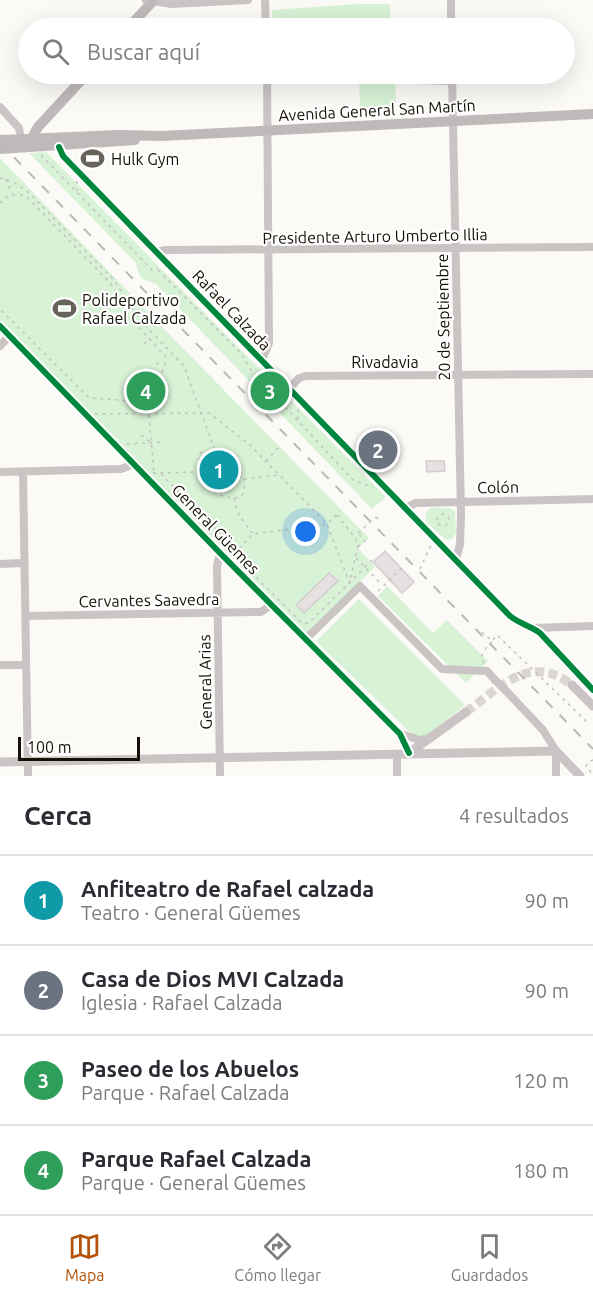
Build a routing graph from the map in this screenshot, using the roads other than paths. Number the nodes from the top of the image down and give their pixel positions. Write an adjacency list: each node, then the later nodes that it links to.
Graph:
1 (248, 0): 4 (street)
2 (265, 0): 6 (street)
3 (451, 0): 7 (street)
4 (151, 1): 5 (main road)
5 (137, 18)
6 (266, 18)
7 (451, 18)
8 (78, 84): 17 (main road)
9 (267, 84): 14 (street)
10 (452, 84): 13 (street, 20 de Septiembre)
11 (0, 107): 17 (street)
12 (593, 114): 13 (main road, Avenida General San Martín)
13 (453, 122): 14 (main road, Avenida General San Martín); 21 (street, 20 de Septiembre)
14 (268, 131): 15 (main road, Avenida General San Martín); 22 (street)
15 (162, 136): 17 (main road, Avenida General San Martín); 18 (main road, Avenida General San Martín)
16 (0, 140): 17 (main road, Avenida General San Martín)
17 (29, 142): 18 (main road, Avenida General San Martín); 19 (main road, Avenida General San Martín)
18 (59, 147): 23 (street, Rafael Calzada)
19 (0, 149)
20 (593, 247): 21 (street, Presidente Arturo Umberto Illia)
21 (456, 249): 22 (street, Presidente Arturo Umberto Illia); 29 (street, 20 de Septiembre)
22 (267, 250): 23 (street, Presidente Arturo Umberto Illia); 27 (street)
23 (157, 252): 27 (street, Rafael Calzada)
24 (0, 326): 25 (street, General Güemes)
25 (9, 336): 26 (street); 31 (street, General Güemes)
26 (0, 346)
27 (262, 360): 30 (street, Rafael Calzada)
28 (593, 374): 29 (street, Rivadavia)
29 (457, 376): 30 (street, Rivadavia); 35 (street, 20 de Septiembre)
30 (291, 388): 36 (street, Rafael Calzada)
31 (134, 464): 33 (street); 37 (street, General Güemes)
32 (0, 472): 33 (street)
33 (23, 472): 39 (street)
34 (593, 499): 35 (street, Colón)
35 (460, 501): 36 (street, Colón); 38 (street, 20 de Septiembre)
36 (405, 508): 38 (street, Rafael Calzada)
37 (220, 553): 41 (street, General Güemes); 42 (street, General Arias)
38 (456, 560): 45 (street, Rafael Calzada)
39 (23, 563): 40 (street); 43 (street)
40 (0, 564)
41 (271, 605): 42 (street, Cervantes Saavedra); 46 (street, General Güemes)
42 (218, 612): 43 (street, Cervantes Saavedra); 58 (street, General Arias)
43 (25, 616): 47 (street)
44 (593, 626): 45 (street)
45 (533, 628): 50 (street, Rafael Calzada)
46 (306, 639): 53 (street, General Güemes); 55 (street, bridge)
47 (26, 664): 48 (street); 59 (street)
48 (0, 665)
49 (572, 685): 51 (street)
50 (593, 690)
51 (593, 706)
52 (466, 712): 54 (street)
53 (400, 734): 54 (street); 56 (street, General Güemes)
54 (428, 739): 56 (street)
55 (556, 751): 56 (street); 64 (street); 65 (street)
56 (409, 753): 57 (street)
57 (397, 754): 58 (street); 63 (street)
58 (220, 758): 59 (street); 62 (street, General Arias)
59 (28, 761): 60 (street); 61 (street)
60 (0, 762)
61 (28, 776)
62 (220, 776)
63 (398, 776)
64 (556, 776)
65 (580, 776)

